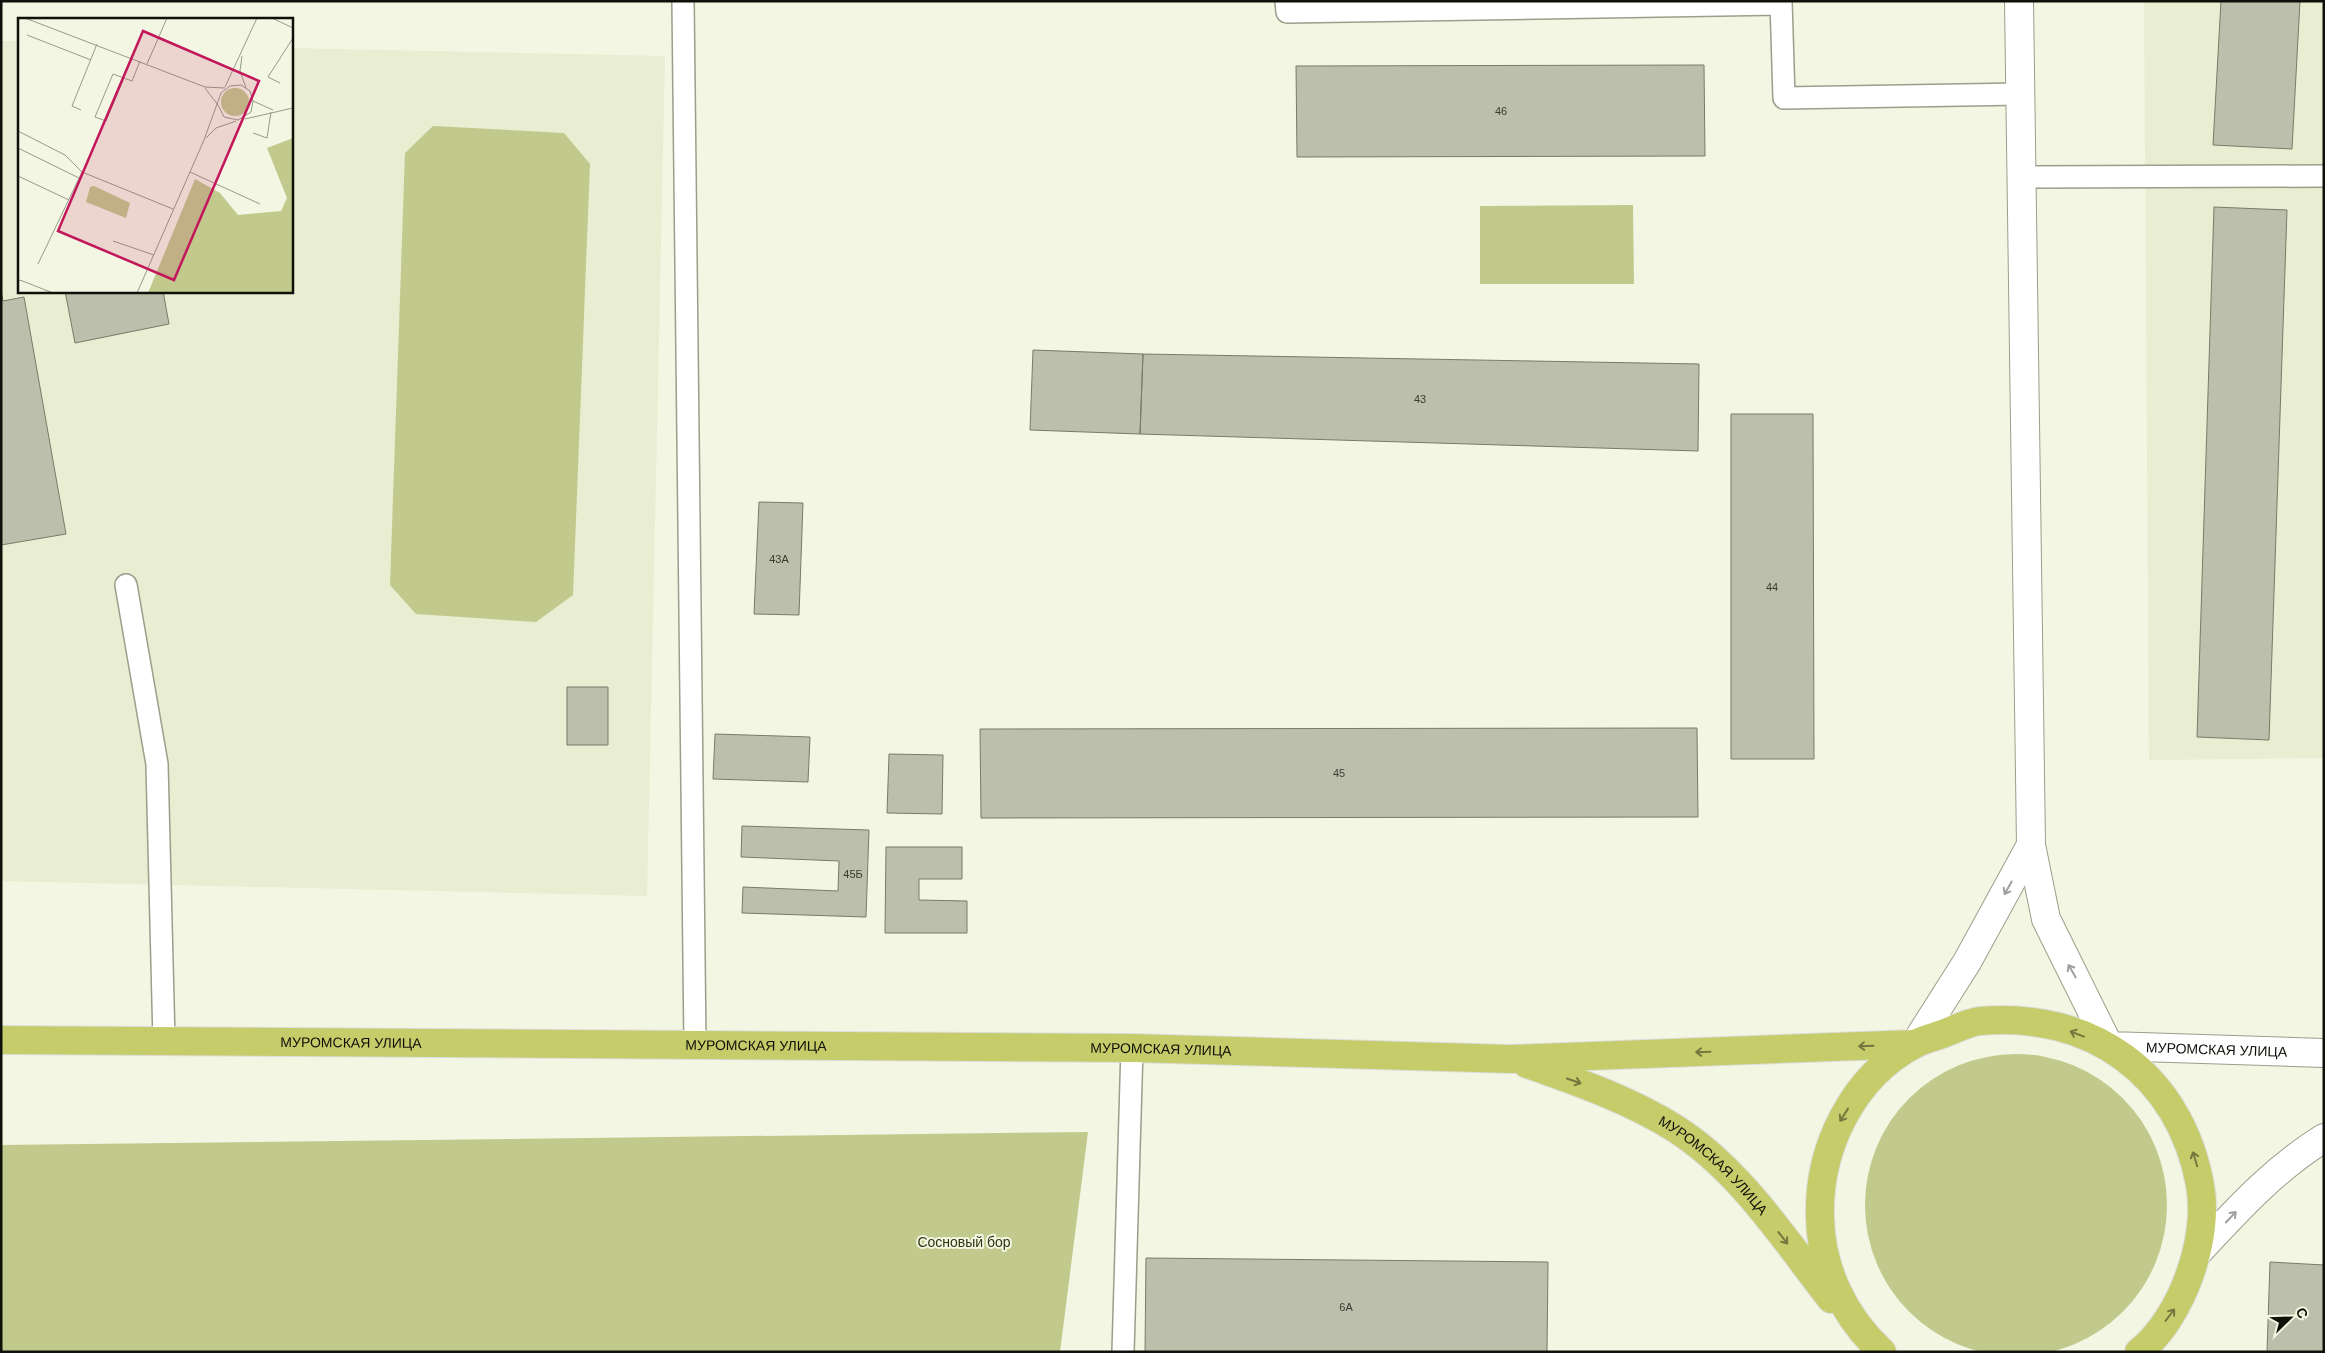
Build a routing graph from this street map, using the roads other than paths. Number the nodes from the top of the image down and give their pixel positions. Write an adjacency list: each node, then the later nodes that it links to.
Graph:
1 (683, 1): 13 (lane)
2 (1286, 1): 4 (lane)
3 (2019, 1): 5 (street)
4 (1781, 2): 5 (lane)
5 (2021, 94): 6 (street)
6 (2022, 176): 7 (lane); 9 (street)
7 (2324, 176)
8 (126, 585): 11 (lane)
9 (2031, 845): 12 (street, one-way to 12); 14 (street, one-way to 9)
10 (1, 1040): 11 (main road, МУРОМСКАЯ УЛИЦА)
11 (164, 1041): 13 (main road, МУРОМСКАЯ УЛИЦА)
12 (1915, 1044): 14 (main road, one-way to 12); 17 (main road, МУРОМСКАЯ УЛИЦА, one-way to 17); 20 (main road, one-way to 20)
13 (695, 1045): 15 (main road, МУРОМСКАЯ УЛИЦА)
14 (2110, 1046): 16 (street, МУРОМСКАЯ УЛИЦА); 19 (main road, one-way to 14)
15 (1132, 1048): 17 (main road, МУРОМСКАЯ УЛИЦА); 21 (lane)
16 (2324, 1053)
17 (1511, 1058): 20 (main road, МУРОМСКАЯ УЛИЦА, one-way to 20)
18 (2324, 1138): 19 (street, one-way to 18)
19 (2198, 1252): 22 (main road, one-way to 19)
20 (1874, 1347)
21 (1123, 1352)
22 (2139, 1352)

